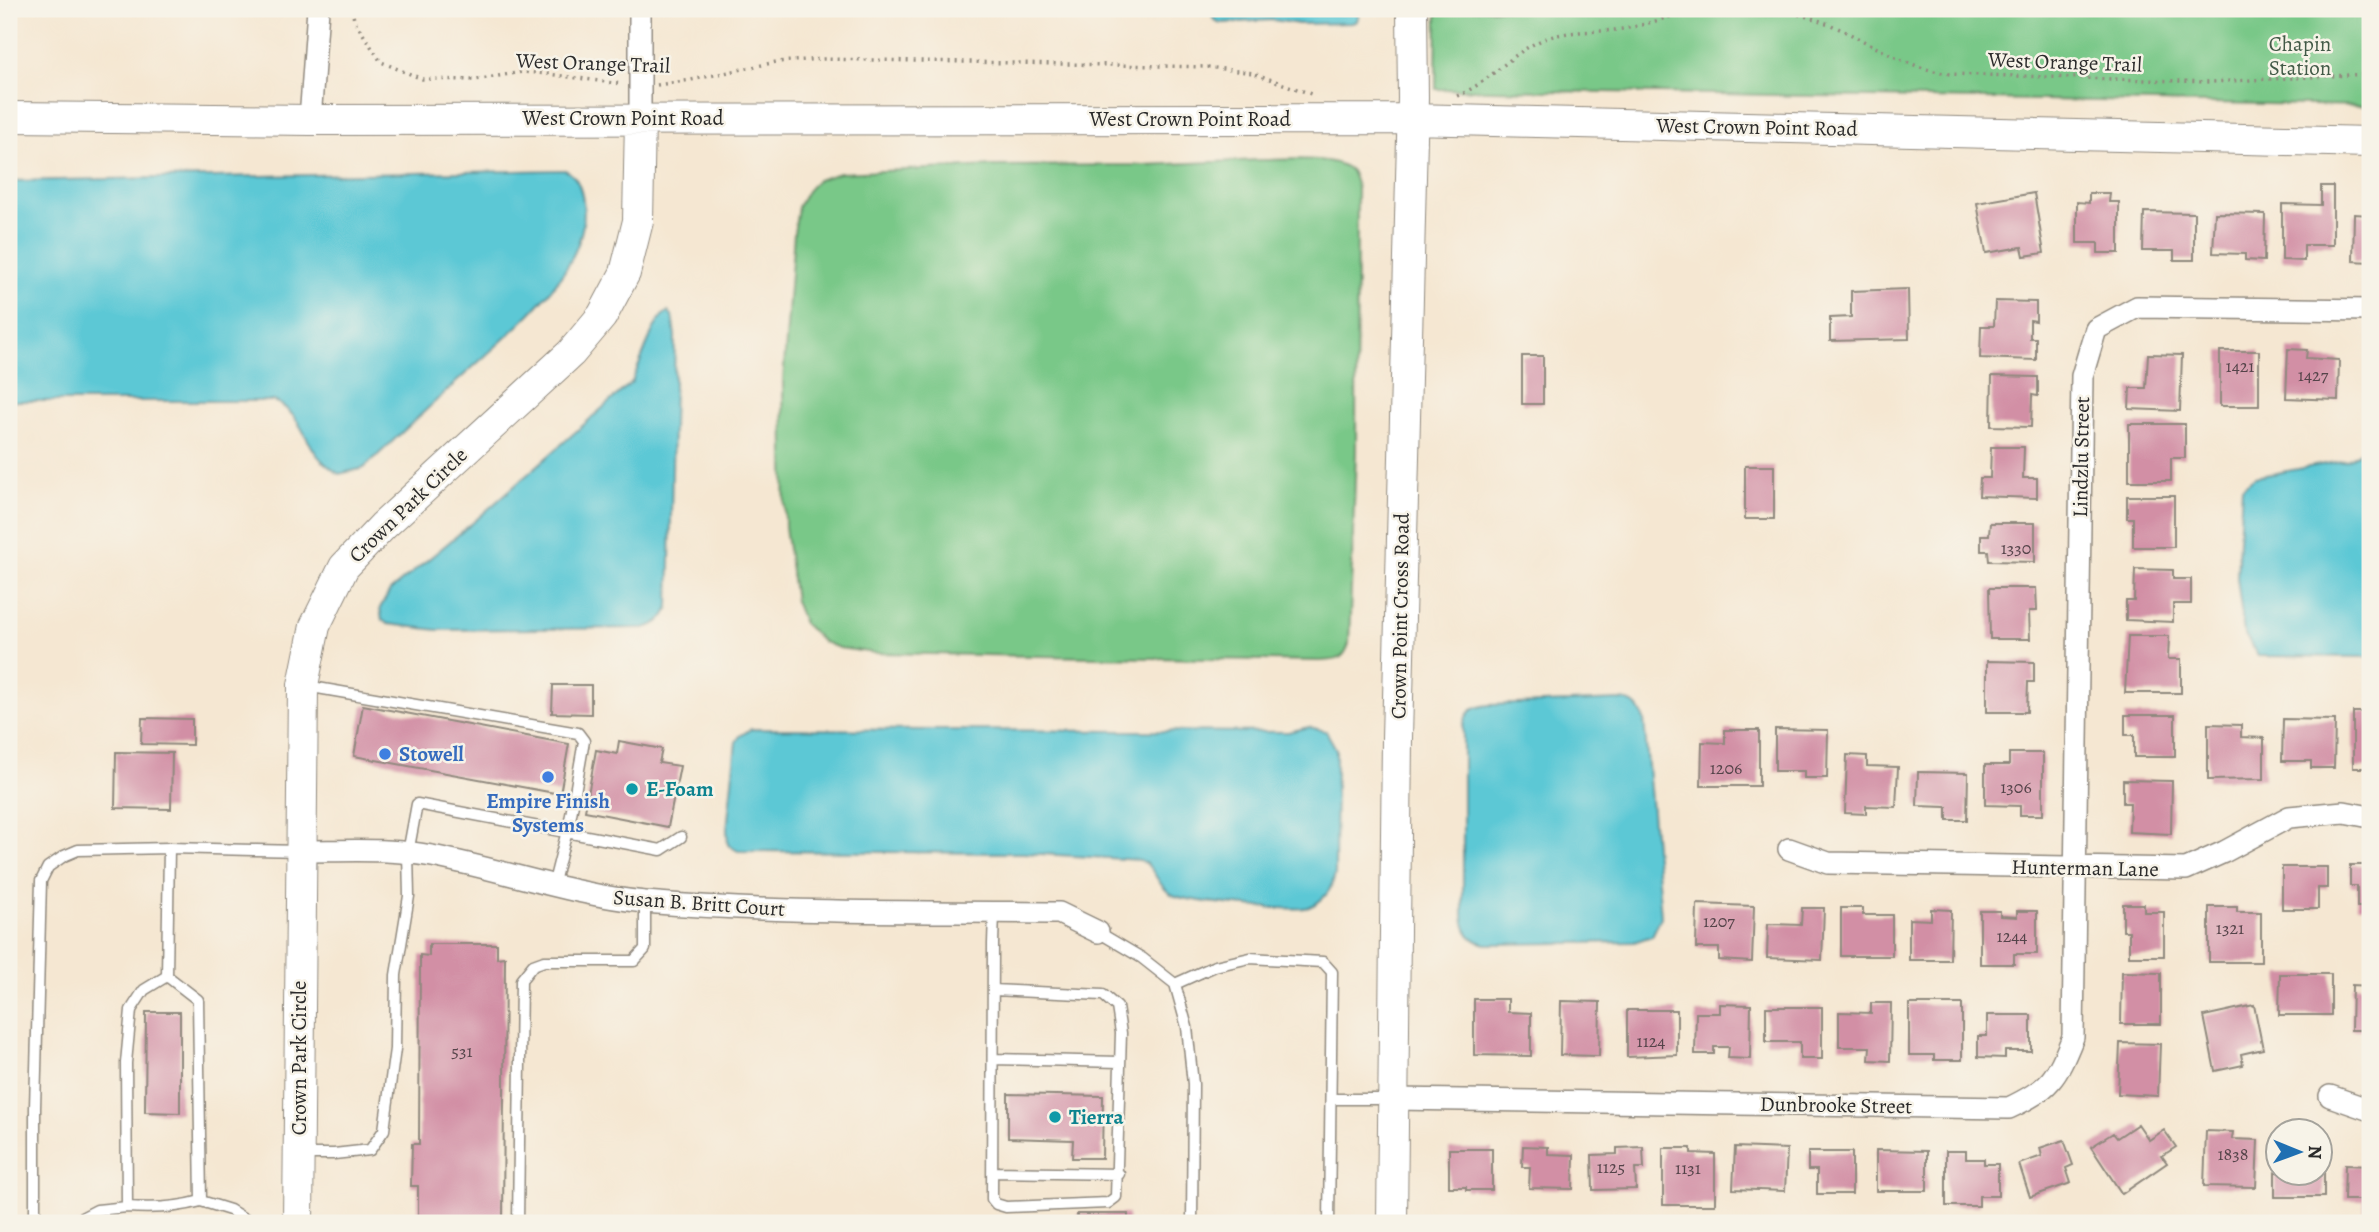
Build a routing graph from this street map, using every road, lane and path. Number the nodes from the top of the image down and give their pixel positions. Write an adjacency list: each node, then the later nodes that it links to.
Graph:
1 (318, 9): 14 (street)
2 (352, 9): 8 (path, West Orange Trail)
3 (640, 9): 8 (street, Crown Park Circle)
4 (1412, 9): 13 (street, Crown Point Cross Road)
5 (1706, 9): 10 (path)
6 (1771, 9): 7 (path, West Orange Trail)
7 (2370, 74)
8 (640, 85): 9 (path, West Orange Trail); 12 (street, Crown Park Circle)
9 (1319, 96)
10 (1446, 97)
11 (9, 117): 14 (street, West Crown Point Road)
12 (640, 118): 13 (street, West Crown Point Road); 14 (street, West Crown Point Road); 17 (street, Crown Park Circle)
13 (1412, 119): 15 (street, West Crown Point Road); 37 (street, Crown Point Cross Road)
14 (310, 120)
15 (2370, 142)
16 (2370, 310): 25 (street, Lindzlu Street)
17 (303, 685): 19 (lane); 23 (street, Crown Park Circle)
18 (2370, 817): 25 (street, Hunterman Lane)
19 (567, 831): 20 (lane); 24 (lane); 26 (lane)
20 (681, 837)
21 (169, 848): 23 (lane); 30 (lane); 44 (lane)
22 (1789, 849): 25 (street, Hunterman Lane)
23 (300, 851): 24 (street, Susan B. Britt Court); 39 (street, Crown Park Circle)
24 (408, 853): 26 (street, Susan B. Britt Court); 39 (lane)
25 (2075, 868): 37 (street, Dunbrooke Street)
26 (553, 886): 27 (street, Susan B. Britt Court)
27 (645, 902): 28 (street, Susan B. Britt Court); 48 (lane)
28 (994, 912): 29 (street, Susan B. Britt Court); 32 (lane)
29 (1098, 932): 31 (lane)
30 (167, 976): 42 (lane); 43 (lane)
31 (1175, 984): 36 (lane); 49 (lane)
32 (993, 990): 33 (lane); 34 (lane)
33 (993, 1059): 34 (lane); 40 (lane)
34 (1119, 1062): 41 (lane)
35 (2330, 1096): 38 (street)
36 (1331, 1099): 37 (lane); 50 (lane)
37 (1394, 1099): 51 (street, Crown Point Cross Road)
38 (2370, 1110)
39 (298, 1154): 47 (street, Crown Park Circle)
40 (993, 1172): 41 (lane); 41 (lane)
41 (1119, 1174)
42 (201, 1201): 43 (lane); 46 (lane)
43 (127, 1208): 45 (lane)
44 (35, 1223)
45 (72, 1223)
46 (251, 1223)
47 (298, 1223)
48 (518, 1223)
49 (1192, 1223)
50 (1329, 1223)
51 (1392, 1223)

